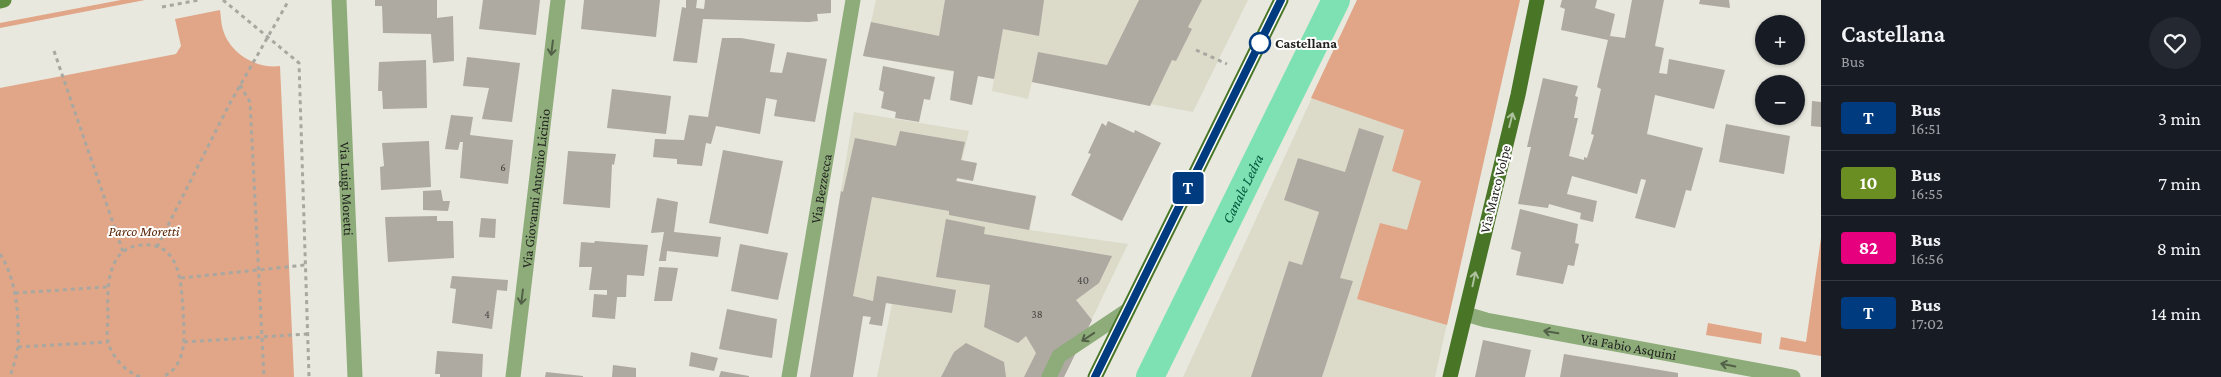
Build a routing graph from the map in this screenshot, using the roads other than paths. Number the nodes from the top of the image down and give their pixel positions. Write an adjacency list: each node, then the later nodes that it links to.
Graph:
1 (4, 0): 7 (street)
2 (339, 0): 10 (street, Via Luigi Moretti)
3 (558, 0): 11 (street, Via Giovanni Antonio Licinio, one-way to 11)
4 (853, 0): 12 (street, Via Bezzecca)
5 (1281, 0): 8 (main road)
6 (1537, 0): 9 (main road, Via Marco Volpe, one-way to 6)
7 (0, 1)
8 (1128, 310): 13 (street, one-way to 13); 14 (main road)
9 (1466, 314): 15 (main road, Via Marco Volpe); 16 (street, Via Fabio Asquini, one-way to 9)
10 (355, 377)
11 (513, 377)
12 (789, 377)
13 (1049, 377)
14 (1095, 377)
15 (1450, 377)
16 (1793, 377)

